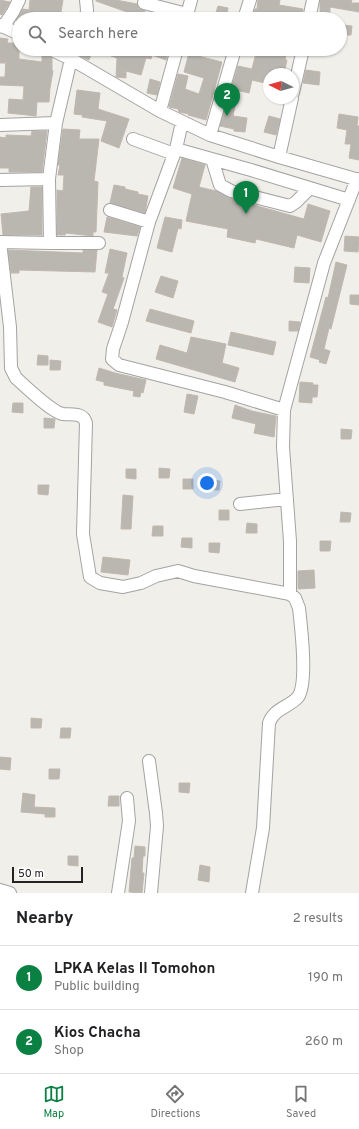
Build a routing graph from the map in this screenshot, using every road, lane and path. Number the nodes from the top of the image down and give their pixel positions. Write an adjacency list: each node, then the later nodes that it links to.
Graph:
1 (19, 0): 7 (street)
2 (86, 0): 8 (street)
3 (191, 0): 10 (street)
4 (250, 0): 11 (street)
5 (313, 0): 12 (street)
6 (144, 3): 9 (street)
7 (13, 12)
8 (87, 12)
9 (174, 12)
10 (188, 12)
11 (246, 12)
12 (310, 12)
13 (12, 13): 14 (street)
14 (2, 26): 15 (street)
15 (12, 31)
16 (72, 56): 25 (street)
17 (75, 56): 23 (street)
18 (175, 56): 23 (street)
19 (233, 56): 27 (street)
20 (301, 56): 21 (street)
21 (299, 68)
22 (291, 104): 30 (street)
23 (160, 111): 24 (street)
24 (182, 122): 27 (street); 29 (street)
25 (56, 123): 26 (street); 32 (street)
26 (0, 125)
27 (210, 135): 30 (street)
28 (133, 139): 29 (street)
29 (175, 151): 31 (street); 38 (street)
30 (279, 157): 33 (street)
31 (212, 159): 35 (street); 35 (street)
32 (49, 179): 34 (street); 40 (street)
33 (358, 179): 36 (street)
34 (0, 180)
35 (310, 188): 36 (street)
36 (349, 200): 43 (street)
37 (110, 210): 38 (street)
38 (149, 222): 43 (street)
39 (0, 242): 40 (street); 42 (street)
40 (50, 243): 41 (street)
41 (99, 243)
42 (1, 260): 46 (street)
43 (284, 410): 44 (street)
44 (287, 499): 45 (street); 46 (street)
45 (240, 504)
46 (290, 594): 53 (street)
47 (149, 761): 52 (street)
48 (127, 798): 51 (street)
49 (0, 890): 50 (street)
50 (10, 893)
51 (118, 893)
52 (151, 893)
53 (252, 893)

